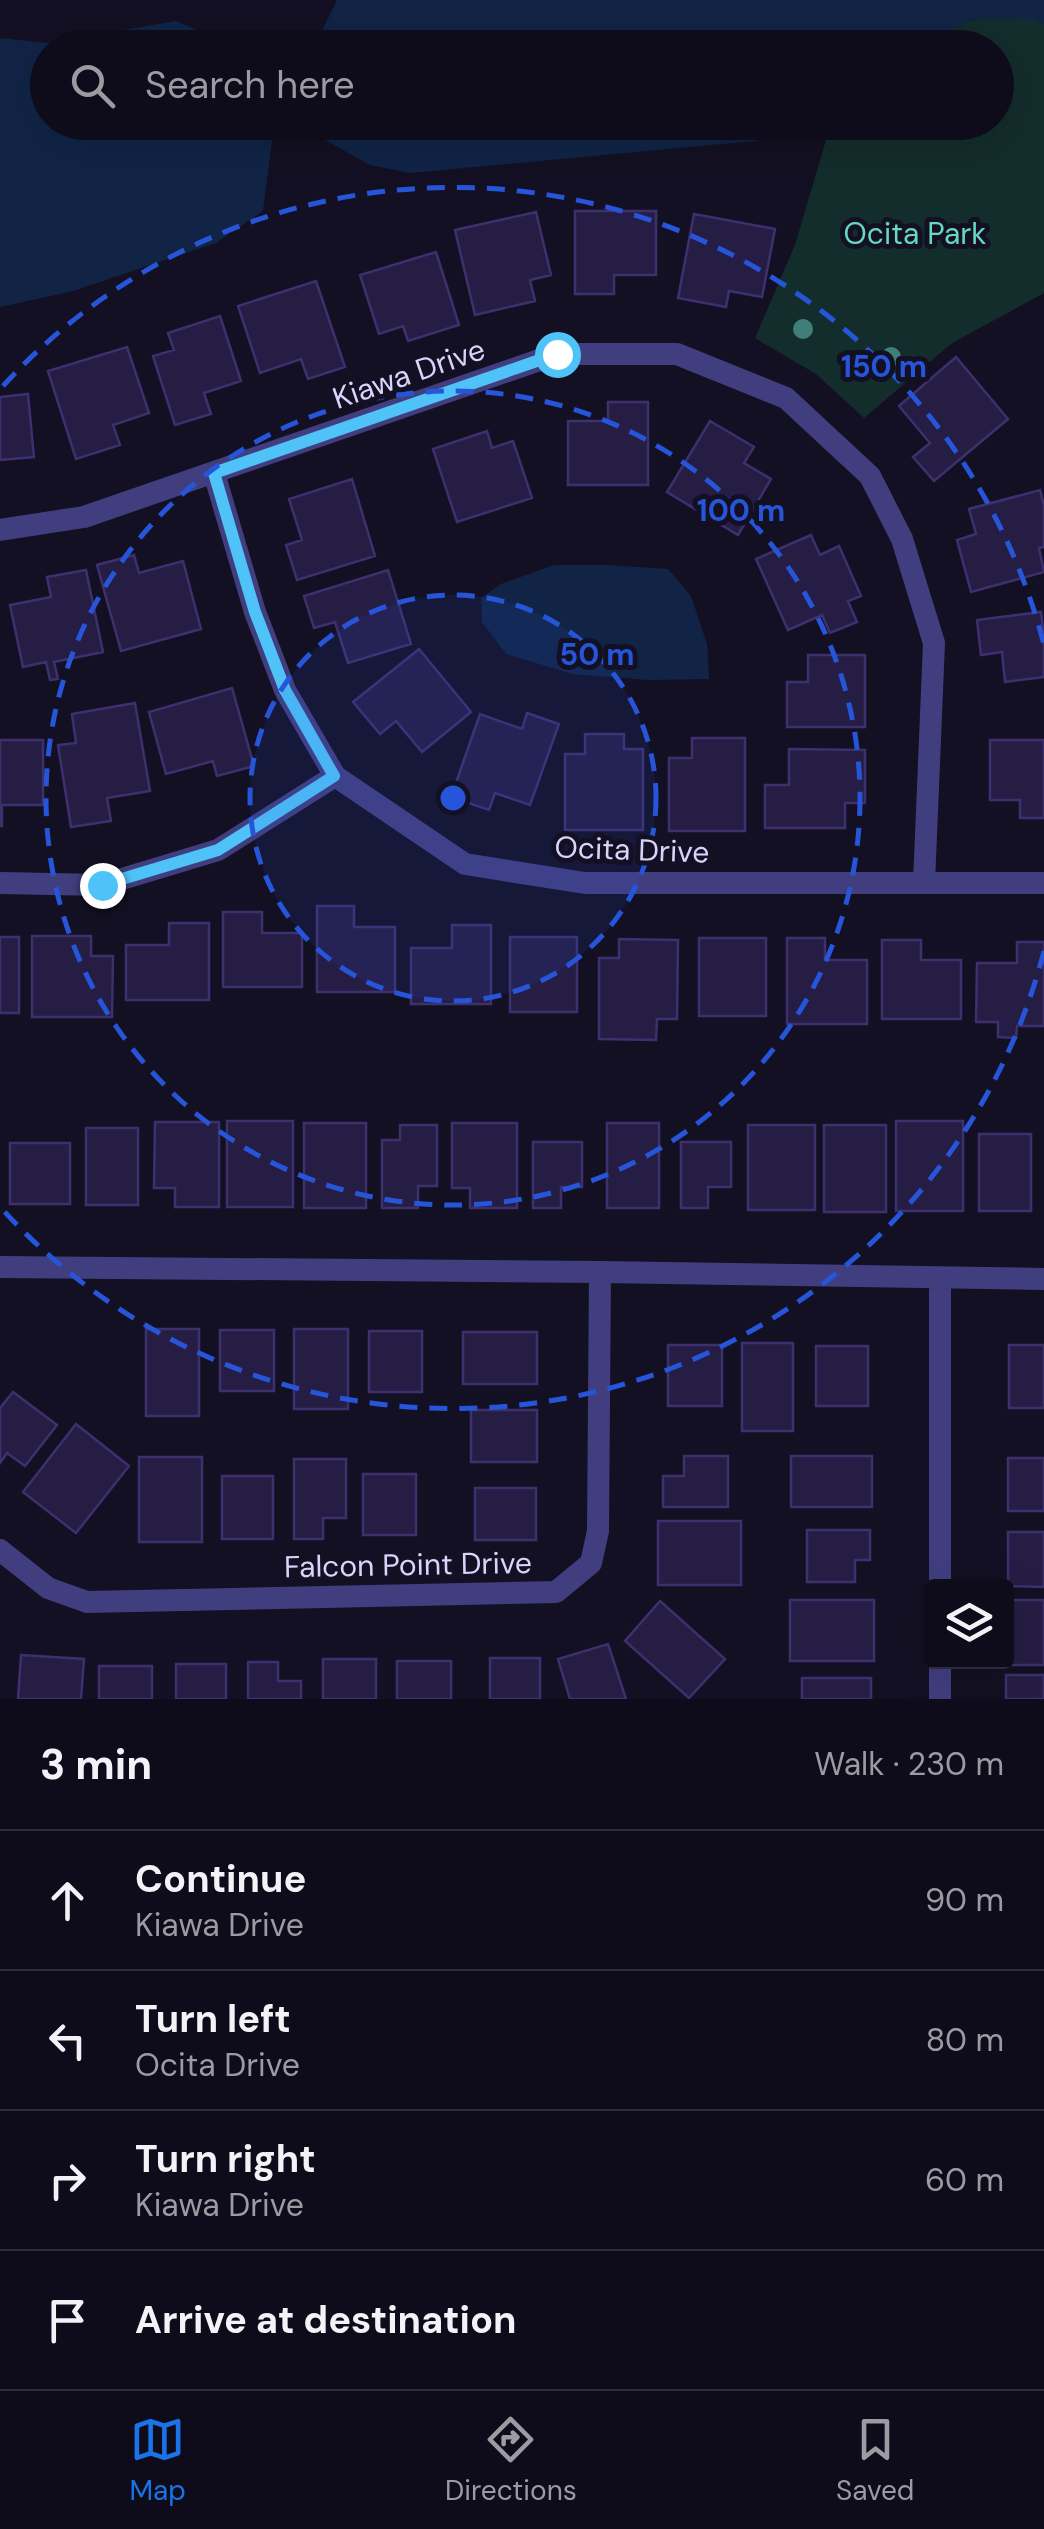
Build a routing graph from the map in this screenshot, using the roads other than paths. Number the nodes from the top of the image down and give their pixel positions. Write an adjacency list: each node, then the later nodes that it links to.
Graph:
1 (214, 473): 2 (street, Kiawa Drive); 3 (street, Ocita Drive); 5 (street, Kiawa Drive)
2 (0, 530)
3 (334, 776): 4 (street); 5 (street, Ocita Drive)
4 (0, 883)
5 (924, 883): 6 (street, Ocita Drive)
6 (1044, 883)
7 (0, 1267): 8 (street)
8 (600, 1272): 9 (street); 11 (street, Falcon Point Drive)
9 (940, 1278): 10 (street); 12 (street)
10 (1044, 1280)
11 (0, 1550)
12 (940, 1579)
13 (940, 1669): 14 (street)
14 (940, 1699)

